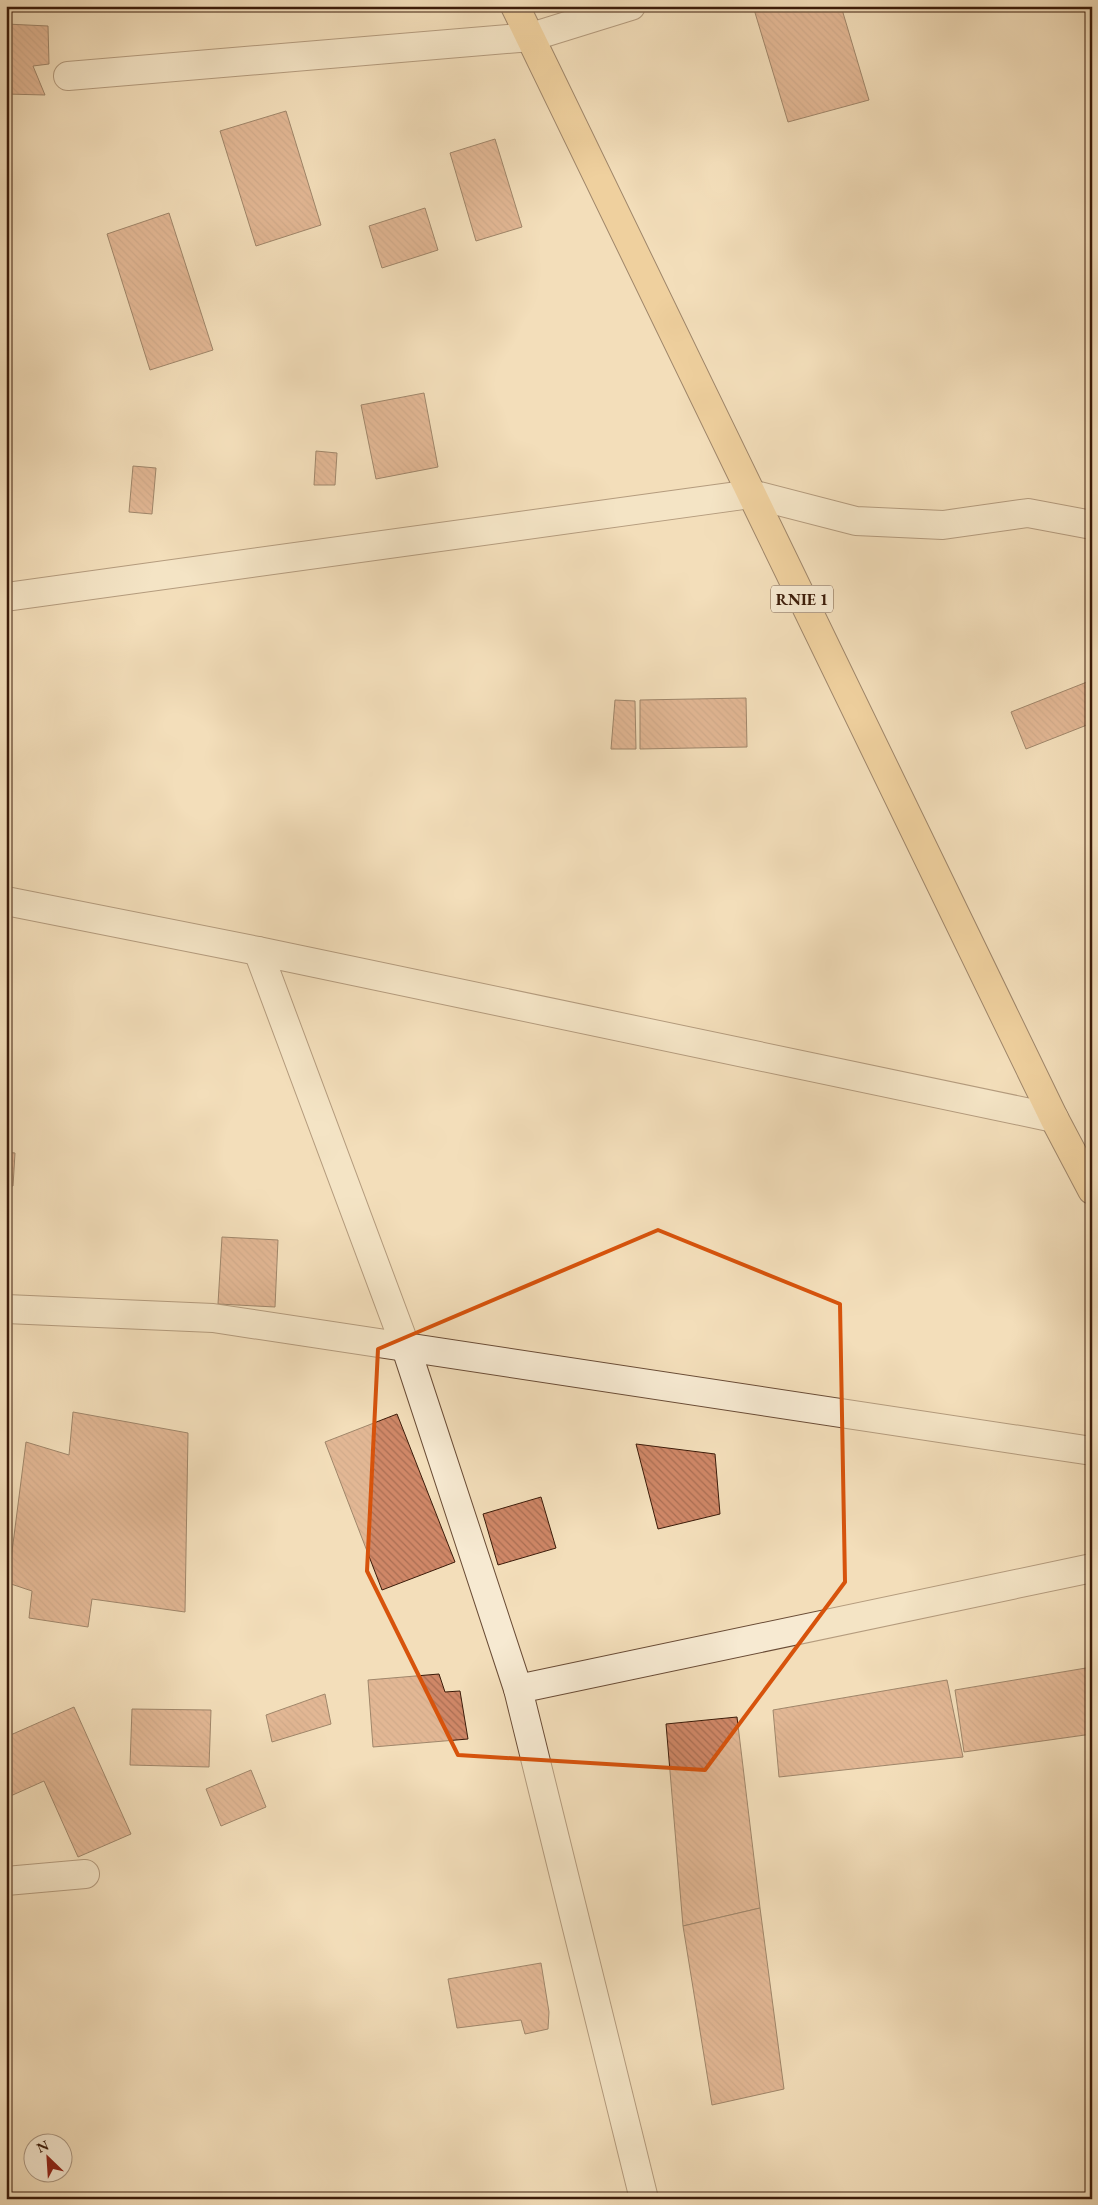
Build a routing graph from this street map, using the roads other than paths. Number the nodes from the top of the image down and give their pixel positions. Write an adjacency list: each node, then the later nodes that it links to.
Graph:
1 (515, 6): 3 (highway, RNIE 1)
2 (631, 6): 3 (street)
3 (531, 37): 4 (street); 5 (highway, RNIE 1)
4 (68, 76)
5 (751, 494): 6 (street); 7 (street); 10 (highway, RNIE 1)
6 (1092, 525)
7 (6, 597)
8 (6, 901): 9 (street)
9 (258, 951): 10 (street); 13 (street)
10 (1054, 1118): 11 (highway, RNIE 1)
11 (1092, 1189)
12 (6, 1309): 13 (street)
13 (406, 1348): 14 (street); 16 (street)
14 (1092, 1451)
15 (1092, 1568): 16 (street)
16 (518, 1689): 19 (street)
17 (85, 1874): 18 (street)
18 (6, 1881)
19 (644, 2199)

